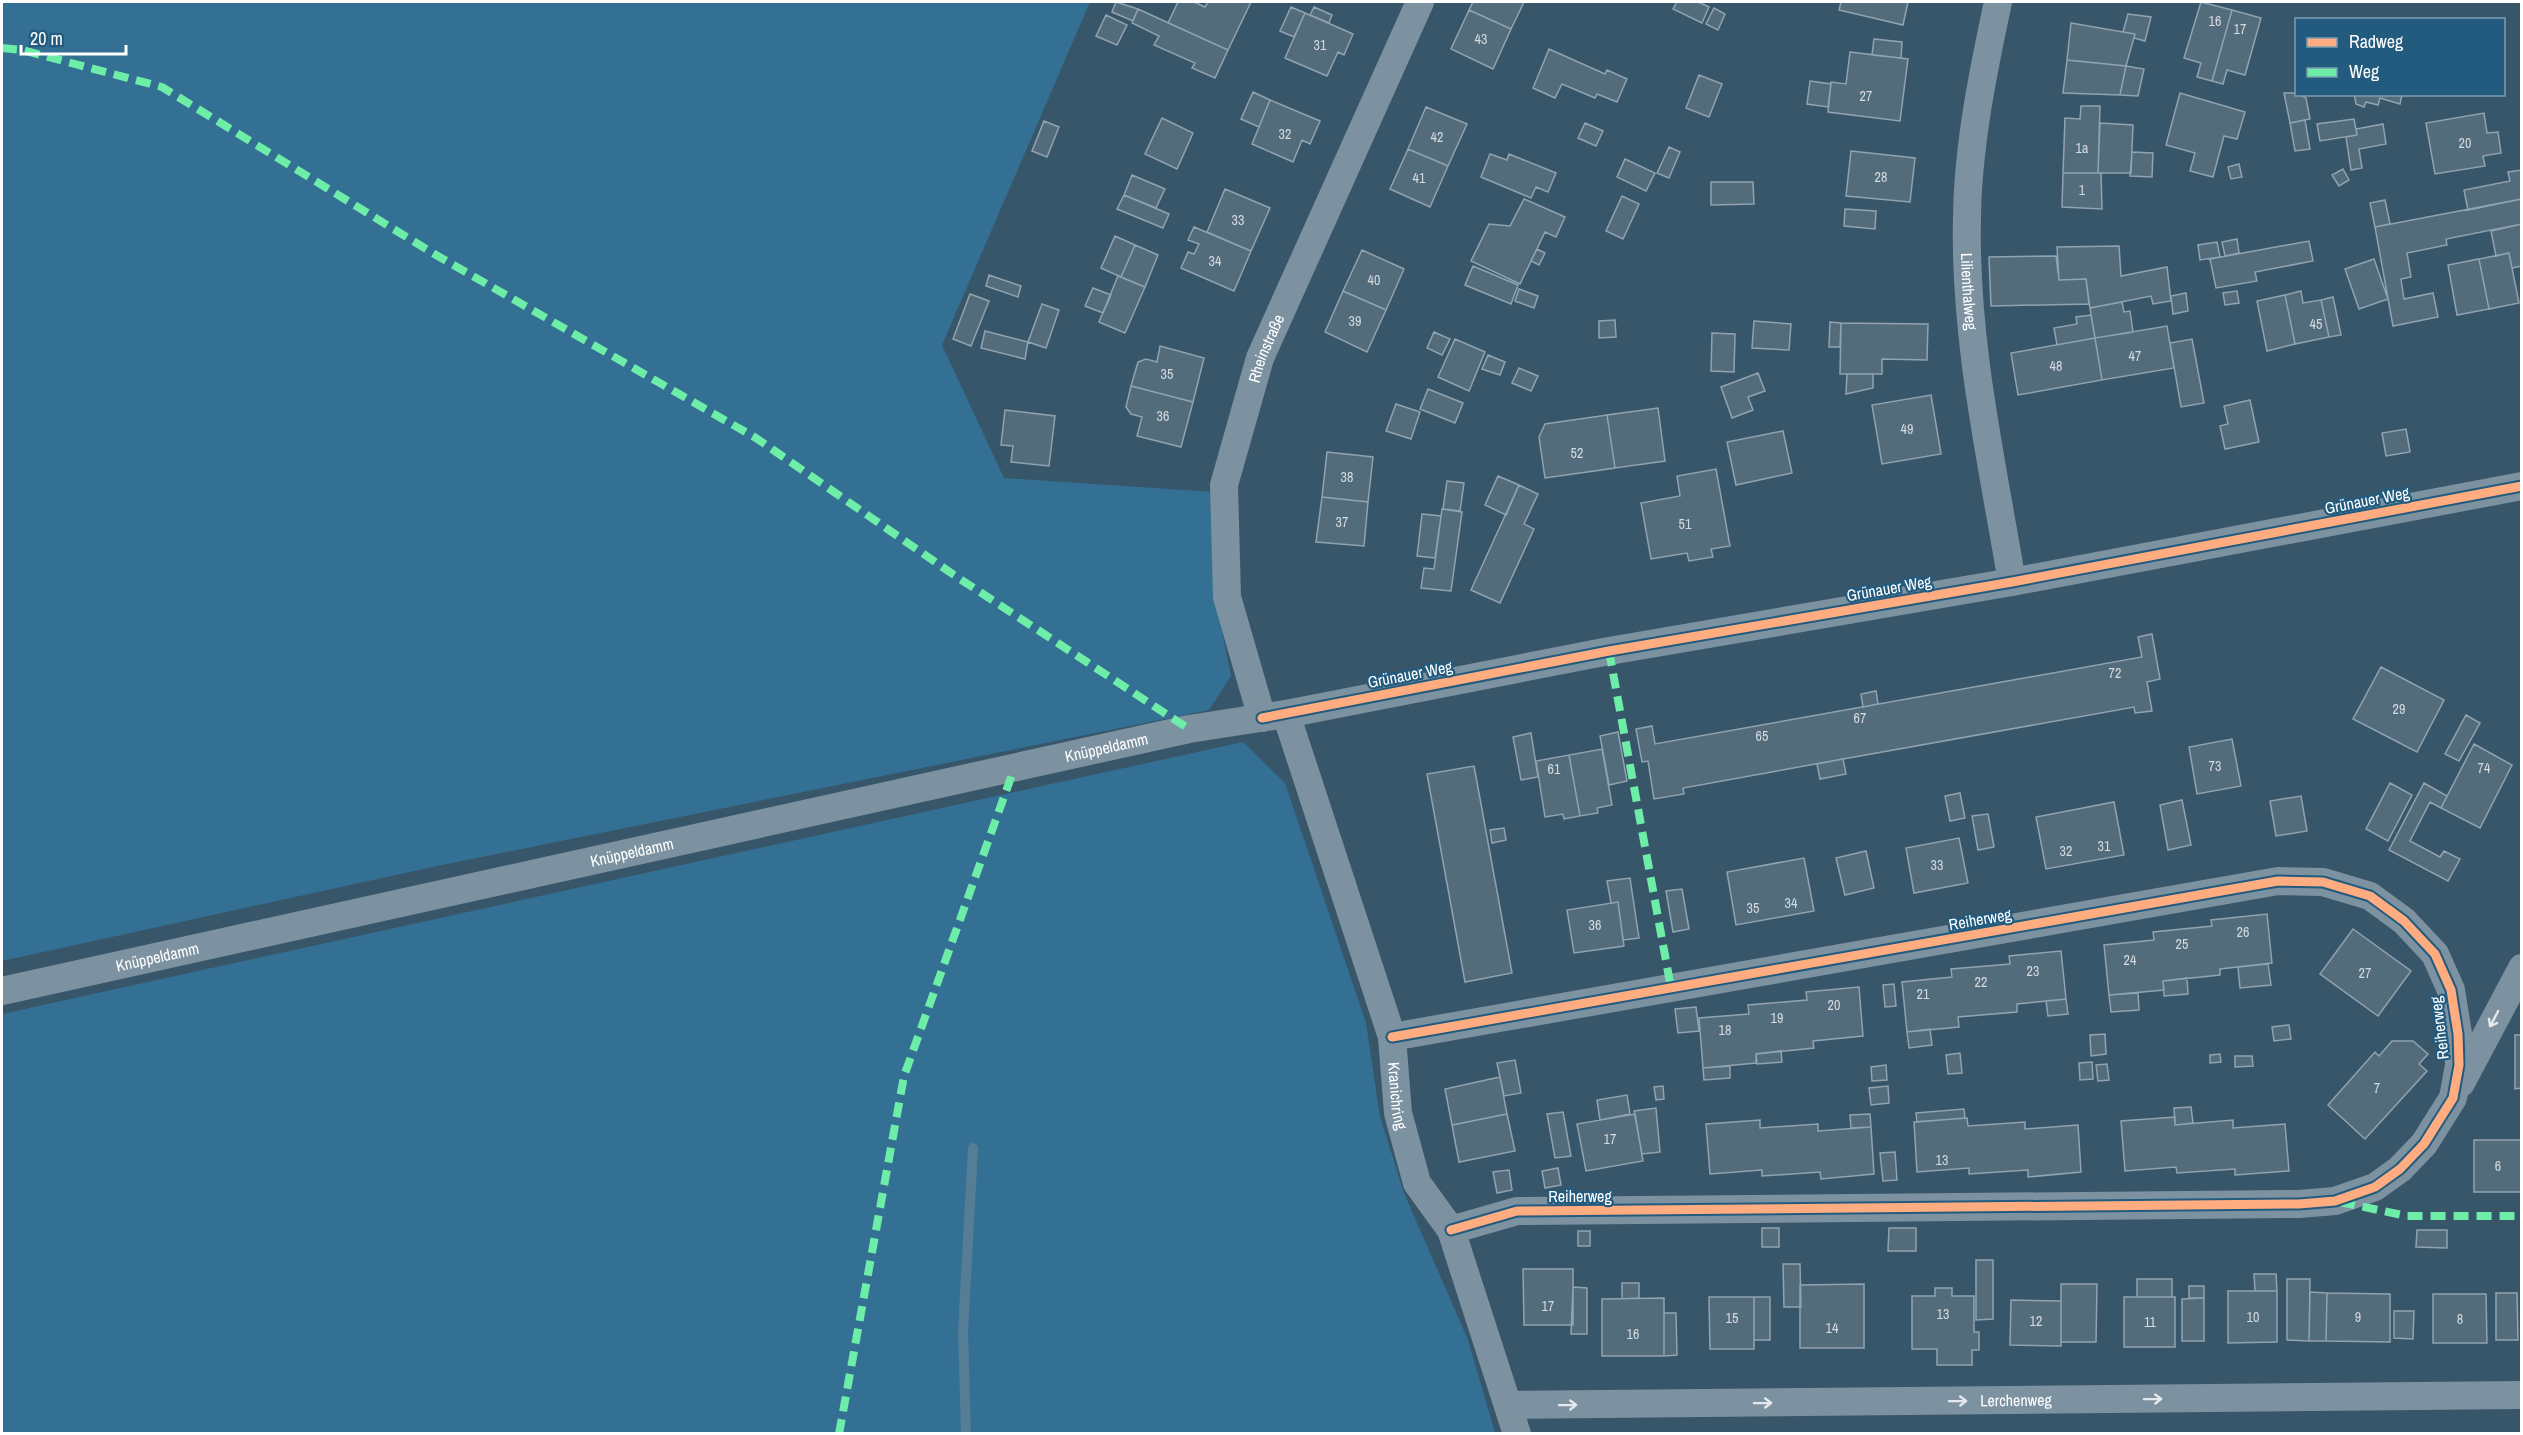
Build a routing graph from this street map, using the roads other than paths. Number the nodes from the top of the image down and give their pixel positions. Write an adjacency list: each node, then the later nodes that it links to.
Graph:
1 (1420, 2): 5 (street, Rheinstraße)
2 (1998, 2): 4 (street, Lilienthalweg)
3 (2522, 486): 4 (street, Grünauer Weg)
4 (2012, 582): 5 (street, Grünauer Weg)
5 (1274, 716): 7 (street, Knüppeldamm); 8 (street, Kranichring)
6 (2522, 968): 9 (street, Reiherweg, one-way to 9)
7 (2, 991)
8 (1392, 1037): 9 (street, Reiherweg); 10 (street, Kranichring)
9 (2453, 1098): 10 (street, Reiherweg)
10 (1451, 1230): 12 (street, Kranichring)
11 (2522, 1395): 12 (street, Lerchenweg, one-way to 11)
12 (1510, 1406): 13 (street, Kranichring)
13 (1517, 1434)

